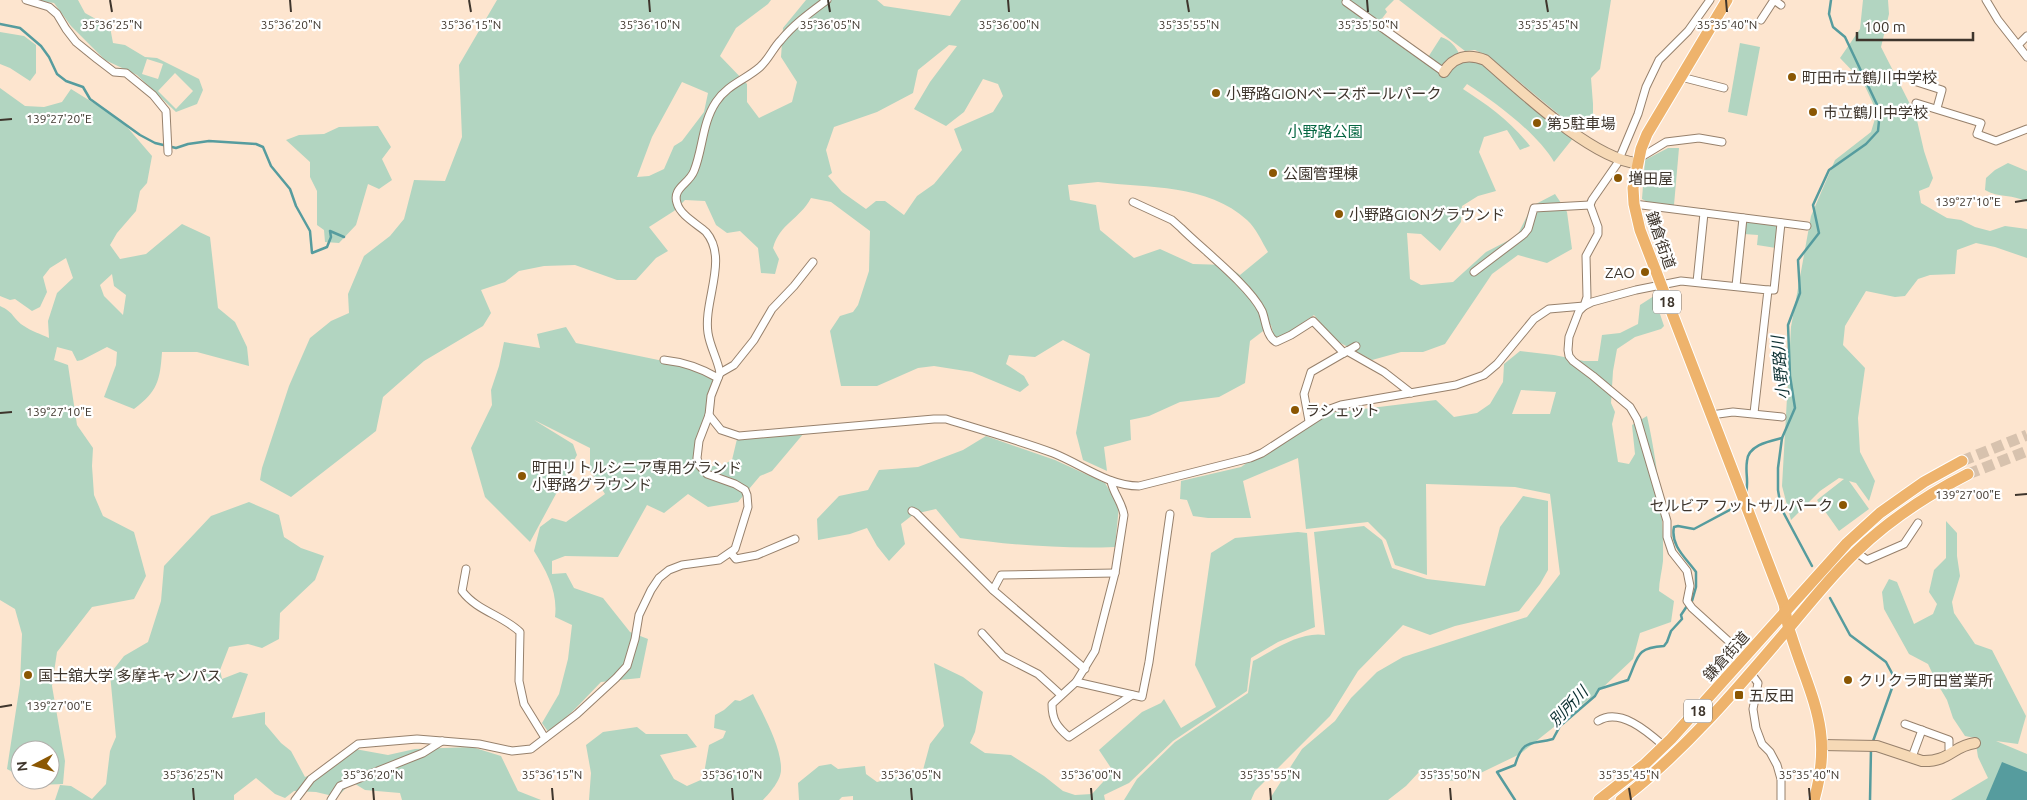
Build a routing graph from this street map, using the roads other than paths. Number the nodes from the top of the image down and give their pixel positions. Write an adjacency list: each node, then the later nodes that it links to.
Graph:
1 (26, 0): 20 (street)
2 (827, 0): 40 (street)
3 (1710, 0): 21 (street)
4 (1727, 0): 13 (main road, 鎌倉街道 / 18)
5 (1986, 0): 10 (street)
6 (1346, 2): 12 (street)
7 (1781, 5): 8 (street)
8 (1760, 20)
9 (2027, 36): 10 (street)
10 (2018, 45): 11 (street)
11 (2027, 57)
12 (1444, 72): 21 (street)
13 (1682, 77): 15 (street); 22 (main road, 鎌倉街道 / 18)
14 (1917, 82): 17 (street)
15 (1724, 88)
16 (1916, 103): 17 (street)
17 (1937, 108): 18 (street)
18 (2027, 129)
19 (1722, 142): 22 (street)
20 (168, 152)
21 (1618, 160): 22 (street); 25 (street)
22 (1637, 161): 24 (main road, 鎌倉街道 / 18)
23 (1133, 202): 38 (street)
24 (1634, 204): 26 (street); 33 (main road, 鎌倉街道 / 18)
25 (1590, 205): 31 (street); 36 (street)
26 (1704, 213): 27 (street); 32 (street)
27 (1743, 218): 28 (street); 34 (street)
28 (1781, 222): 29 (street); 35 (street)
29 (1807, 226)
30 (813, 262): 40 (street)
31 (1474, 272)
32 (1697, 282): 33 (street); 34 (street)
33 (1661, 284): 36 (street); 44 (main road, 鎌倉街道 / 18)
34 (1736, 286): 35 (street)
35 (1768, 290): 42 (street)
36 (1584, 306): 41 (street); 62 (street)
37 (1356, 346): 38 (street)
38 (1345, 352): 41 (street); 46 (street)
39 (664, 360): 40 (street)
40 (719, 376): 43 (street)
41 (1411, 394): 46 (street)
42 (1754, 413): 44 (street); 45 (street)
43 (709, 415): 49 (street); 55 (street)
44 (1711, 415): 59 (main road, 鎌倉街道 / 18)
45 (1782, 416)
46 (1309, 422): 49 (street)
47 (1962, 461): 59 (main road, 18)
48 (1968, 474): 54 (main road, 18)
49 (1111, 481): 57 (street)
50 (912, 511): 58 (street)
51 (1170, 514): 67 (street)
52 (1918, 523): 54 (street)
53 (795, 539): 55 (street)
54 (1856, 552): 60 (main road, 18)
55 (731, 553): 71 (street)
56 (466, 569): 71 (street)
57 (1115, 574): 58 (street); 63 (street)
58 (993, 590): 63 (street)
59 (1786, 611): 60 (main road, 鎌倉街道 / 18); 62 (main road, 鎌倉街道 / 18)
60 (1789, 628): 64 (main road, 鎌倉街道 / 18); 74 (main road, 18)
61 (982, 634): 66 (street)
62 (1746, 657): 75 (main road, 鎌倉街道 / 18)
63 (1085, 669): 65 (street)
64 (1750, 672): 81 (main road, 鎌倉街道 / 18); 82 (street)
65 (1076, 682): 66 (street); 67 (street)
66 (1062, 695): 67 (street)
67 (1132, 695)
68 (1598, 721): 75 (street)
69 (1905, 724): 70 (street)
70 (1922, 730): 76 (street); 77 (street)
71 (545, 738): 72 (street)
72 (442, 741): 78 (street); 79 (street)
73 (1976, 743): 76 (street)
74 (1822, 745): 77 (street); 83 (main road, 18)
75 (1664, 746): 80 (main road, 鎌倉街道 / 18)
76 (1952, 753): 77 (street)
77 (1912, 757)
78 (295, 800)
79 (331, 800)
80 (1599, 800)
81 (1621, 800)
82 (1781, 800)
83 (1814, 800)

